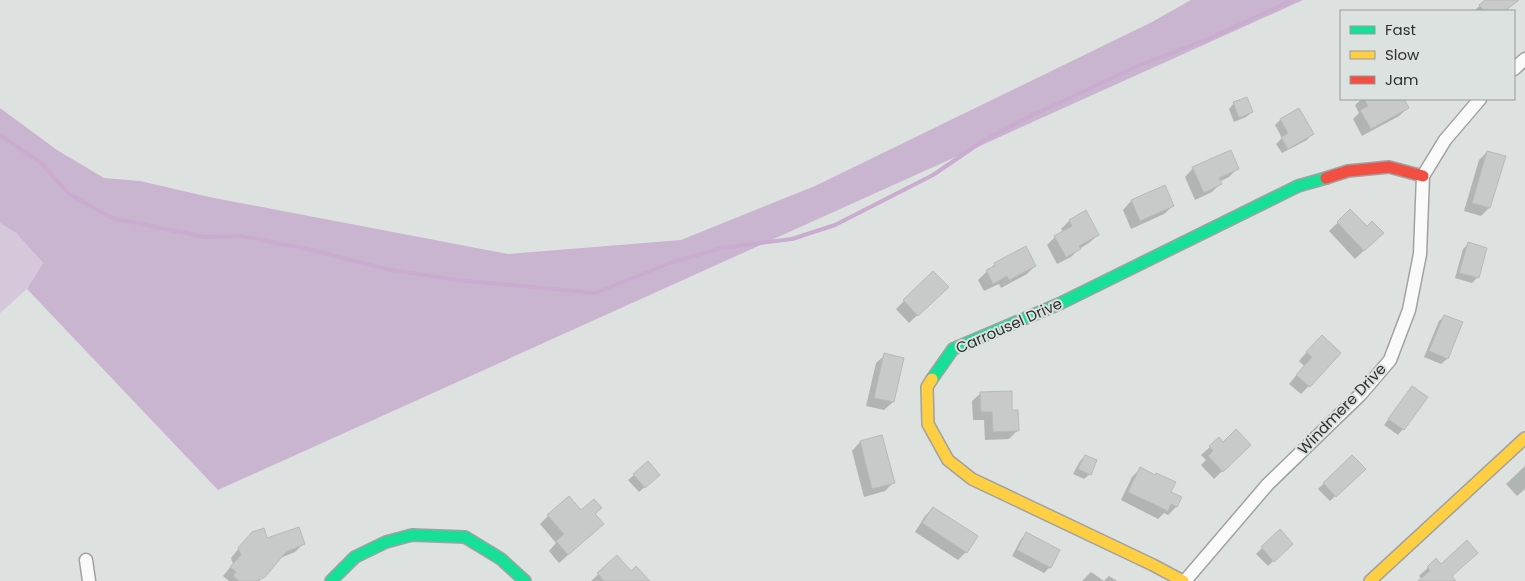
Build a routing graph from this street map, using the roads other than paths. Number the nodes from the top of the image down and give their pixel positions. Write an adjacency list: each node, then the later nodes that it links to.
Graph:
1 (1525, 59): 2 (street)
2 (1515, 68)
3 (1479, 100): 4 (street, Windmere Drive)
4 (1423, 176): 10 (street, Windmere Drive); 10 (street, Carrousel Drive)
5 (1525, 438): 11 (street)
6 (86, 560): 7 (street)
7 (89, 581)
8 (331, 581): 9 (street)
9 (525, 581)
10 (1184, 581)
11 (1370, 581)

